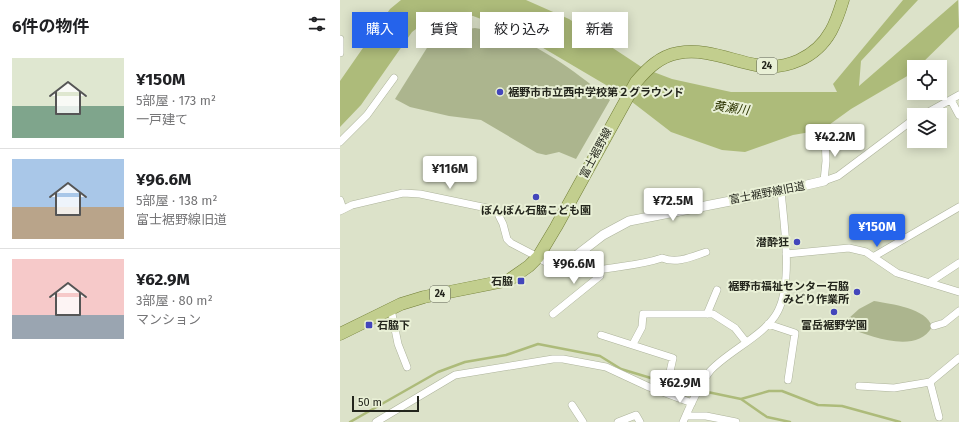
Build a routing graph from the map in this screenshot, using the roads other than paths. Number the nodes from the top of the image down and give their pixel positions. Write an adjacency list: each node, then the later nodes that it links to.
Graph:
1 (843, 0): 19 (main road, 富士裾野線 / 24)
2 (340, 39): 3 (street)
3 (340, 53)
4 (394, 78): 11 (street)
5 (959, 95): 6 (street)
6 (950, 100): 7 (street); 8 (street)
7 (936, 108)
8 (959, 115)
9 (907, 125): 12 (street)
10 (825, 135): 12 (street)
11 (340, 142)
12 (824, 181): 13 (street, 富士裾野線旧道)
13 (781, 191): 18 (street); 21 (street, 富士裾野線旧道)
14 (340, 200): 16 (street)
15 (959, 207): 20 (street)
16 (342, 210): 19 (street)
17 (706, 252): 23 (street)
18 (786, 254): 20 (street); 31 (street)
19 (538, 257): 21 (street, 富士裾野線旧道); 27 (main road, 富士裾野線 / 24)
20 (873, 257): 24 (street)
21 (574, 259): 23 (street)
22 (959, 262): 24 (street)
23 (599, 270): 29 (street)
24 (930, 282): 26 (street)
25 (717, 290): 30 (street)
26 (959, 292)
27 (391, 309): 33 (main road, 富士裾野線 / 24); 38 (street)
28 (959, 311): 32 (street)
29 (553, 314)
30 (707, 314): 35 (street); 36 (street)
31 (768, 324): 35 (street); 39 (street)
32 (934, 326)
33 (340, 334)
34 (601, 336): 36 (street)
35 (746, 342): 40 (street)
36 (633, 344): 40 (street)
37 (959, 358): 41 (street)
38 (408, 366)
39 (788, 380)
40 (704, 382): 43 (street)
41 (930, 382): 42 (street); 45 (street)
42 (859, 386)
43 (692, 403): 46 (street); 47 (street)
44 (572, 405): 48 (street)
45 (939, 417)
46 (684, 419): 51 (street)
47 (376, 422)
48 (583, 422)
49 (618, 422): 50 (street)
50 (640, 422)
51 (736, 422)

